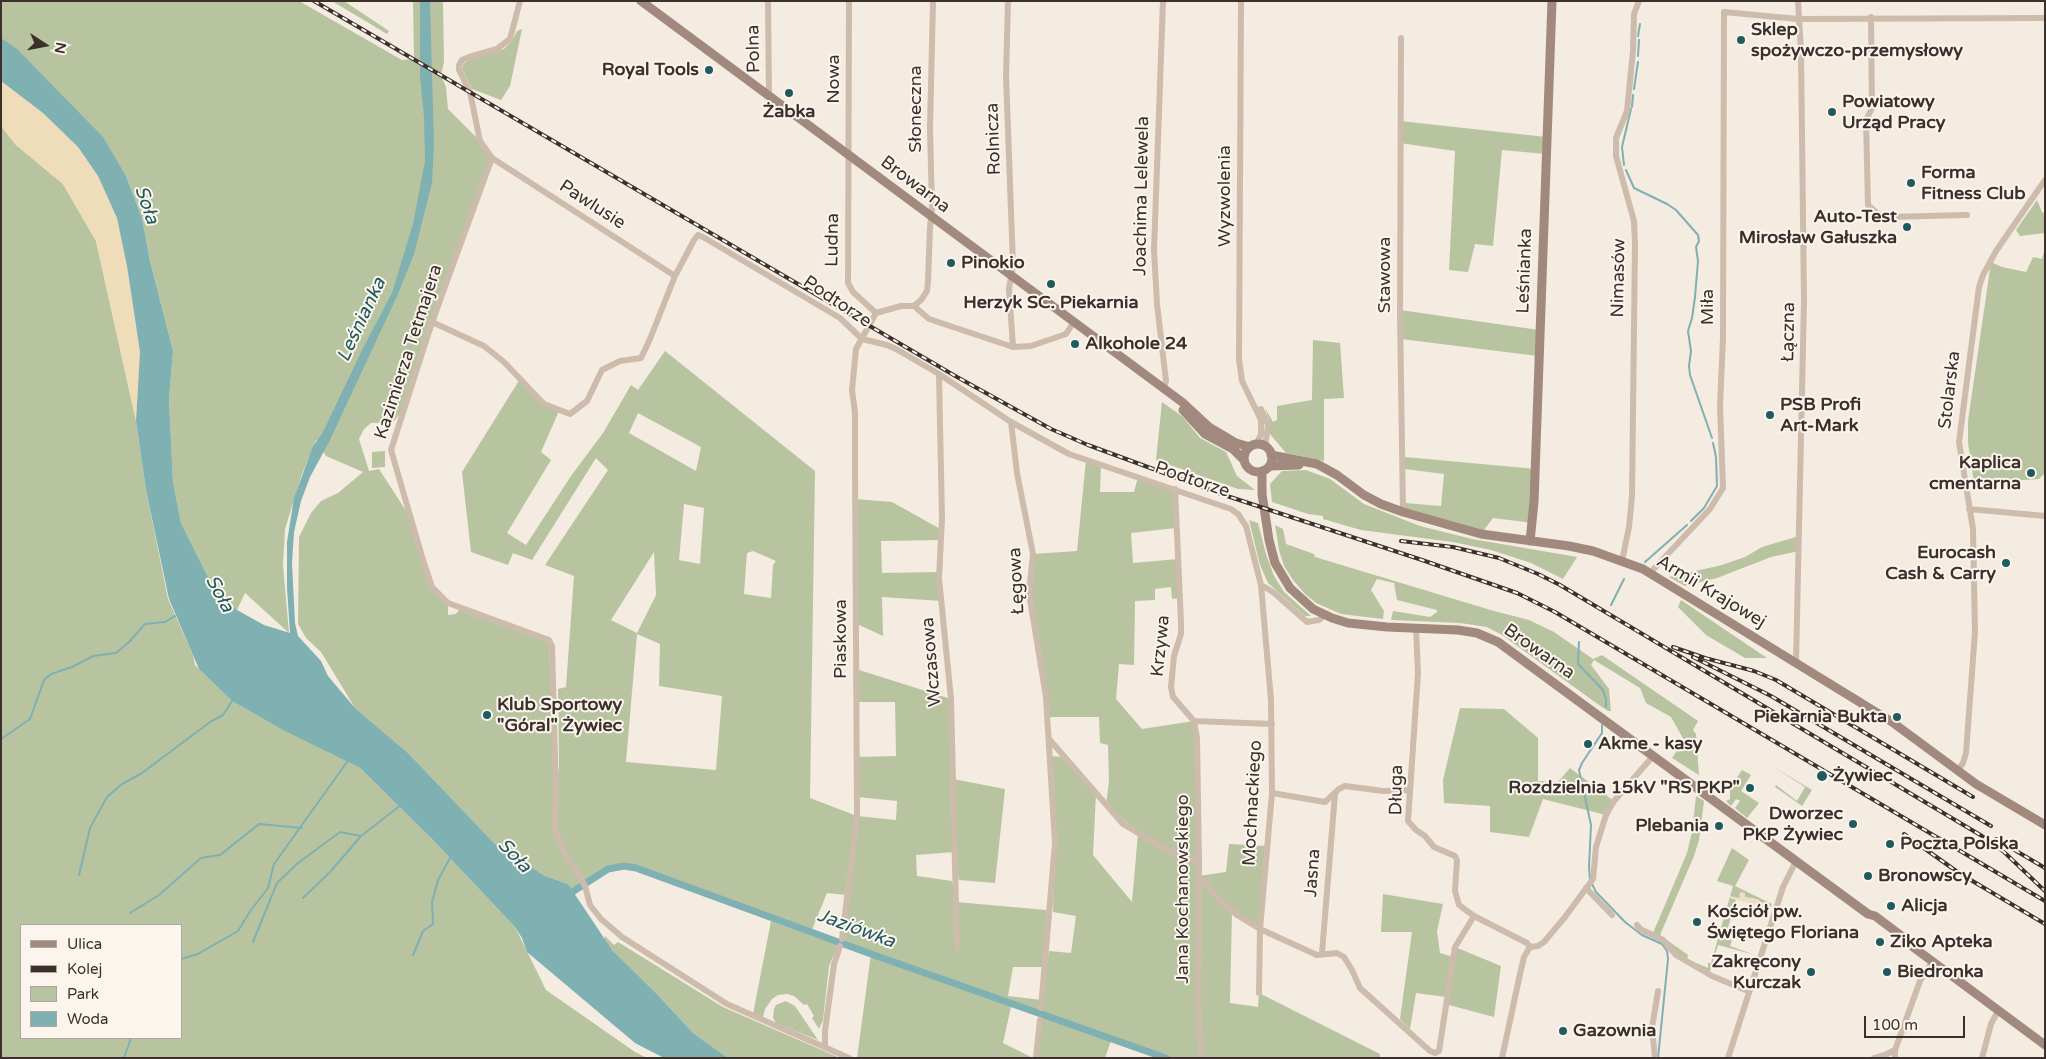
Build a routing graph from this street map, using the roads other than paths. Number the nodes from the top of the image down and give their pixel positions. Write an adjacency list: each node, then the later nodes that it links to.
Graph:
1 (520, 1): 18 (street)
2 (641, 1): 16 (street, Browarna)
3 (768, 1): 16 (street, Polna)
4 (849, 1): 17 (street, Nowa)
5 (932, 1): 21 (street, Słoneczna)
6 (1008, 1): 23 (street, Rolnicza)
7 (1163, 1): 31 (street, Joachima Lelewela)
8 (1241, 1): 33 (street, Wyzwolenia)
9 (1552, 1): 42 (street, Leśnianka)
10 (1639, 1): 43 (street, Nimasów)
11 (1798, 1): 14 (street, Łączna)
12 (1871, 17): 13 (street); 14 (street); 20 (street)
13 (2045, 18)
14 (1798, 19): 44 (street, Miła); 48 (street, Łączna)
15 (1401, 38): 40 (street, Stawowa)
16 (769, 96): 17 (street, Browarna)
17 (849, 156): 21 (street, Browarna); 25 (street, Ludna)
18 (492, 158): 22 (street, Pawlusie); 26 (street, Kazimierza Tetmajera)
19 (2045, 180): 39 (street, Stolarska)
20 (1967, 215)
21 (931, 216): 23 (street, Browarna); 24 (street, Słoneczna)
22 (675, 276): 26 (street, Podtorze); 28 (street, Podtorze)
23 (1011, 276): 27 (street, Browarna); 29 (street)
24 (914, 306): 25 (street); 29 (street)
25 (876, 313): 28 (street)
26 (432, 322): 76 (street, Kazimierza Tetmajera)
27 (1073, 322): 29 (street); 31 (street, Browarna)
28 (862, 339): 30 (street, Podtorze); 76 (street, Piaskowa)
29 (1013, 347)
30 (939, 374): 32 (street, Podtorze); 67 (street, Wczasowa)
31 (1167, 392): 33 (street, Browarna); 35 (street, Browarna)
32 (1011, 422): 38 (street, Podtorze); 51 (street, Łęgowa)
33 (1257, 446): 34 (street); 35 (street)
34 (1271, 455): 36 (street, Armii Krajowej); 37 (street)
35 (1244, 460): 37 (street)
36 (1326, 469): 37 (street, Armii Krajowej); 40 (street, Armii Krajowej)
37 (1262, 470): 46 (street, Browarna)
38 (1175, 489): 45 (street, Podtorze); 49 (street, Krzywa)
39 (1969, 509): 41 (street); 53 (street, Stolarska)
40 (1402, 512): 42 (street, Armii Krajowej)
41 (2045, 516)
42 (1530, 541): 43 (street, Armii Krajowej)
43 (1622, 561): 44 (street, Armii Krajowej)
44 (1650, 574): 48 (street, Armii Krajowej)
45 (1261, 585): 46 (street); 50 (street, Mochnackiego)
46 (1324, 615): 47 (street, Browarna)
47 (1416, 628): 52 (street, Browarna); 54 (street, Długa)
48 (1796, 663): 53 (street, Armii Krajowej)
49 (1194, 721): 50 (street); 59 (street, Jana Kochanowskiego)
50 (1272, 724): 55 (street, Mochnackiego)
51 (1049, 739): 59 (street); 73 (street, Łęgowa)
52 (1654, 755): 58 (street, Browarna); 61 (street)
53 (1958, 770): 57 (street, Armii Krajowej)
54 (1410, 790): 56 (street); 63 (street, Długa)
55 (1272, 793): 56 (street); 65 (street, Mochnackiego)
56 (1334, 794): 68 (street, Jasna)
57 (2045, 825)
58 (1796, 861): 69 (street, Browarna); 71 (street)
59 (1199, 864): 60 (street, Jana Kochanowskiego)
60 (1199, 876): 65 (street); 81 (street, Jana Kochanowskiego)
61 (1589, 884): 62 (street); 66 (street)
62 (1612, 915)
63 (1474, 916): 66 (street, Długa); 68 (street)
64 (1637, 925): 71 (street)
65 (1260, 930): 68 (street); 72 (street, Mochnackiego)
66 (1530, 946): 82 (street)
67 (957, 948)
68 (1322, 953)
69 (1932, 962): 74 (street, Browarna); 78 (street)
70 (1658, 991): 83 (street)
71 (1748, 991): 84 (street)
72 (1258, 993)
73 (1041, 1008)
74 (1998, 1011): 77 (street, Browarna); 87 (street)
75 (1040, 1020): 80 (street)
76 (825, 1046): 79 (street, Kazimierza Tetmajera)
77 (2045, 1046)
78 (1895, 1050): 85 (street); 86 (street)
79 (849, 1058)
80 (1036, 1058)
81 (1201, 1058)
82 (1502, 1058)
83 (1655, 1058)
84 (1728, 1058)
85 (1874, 1058)
86 (1895, 1058)
87 (1982, 1058)

